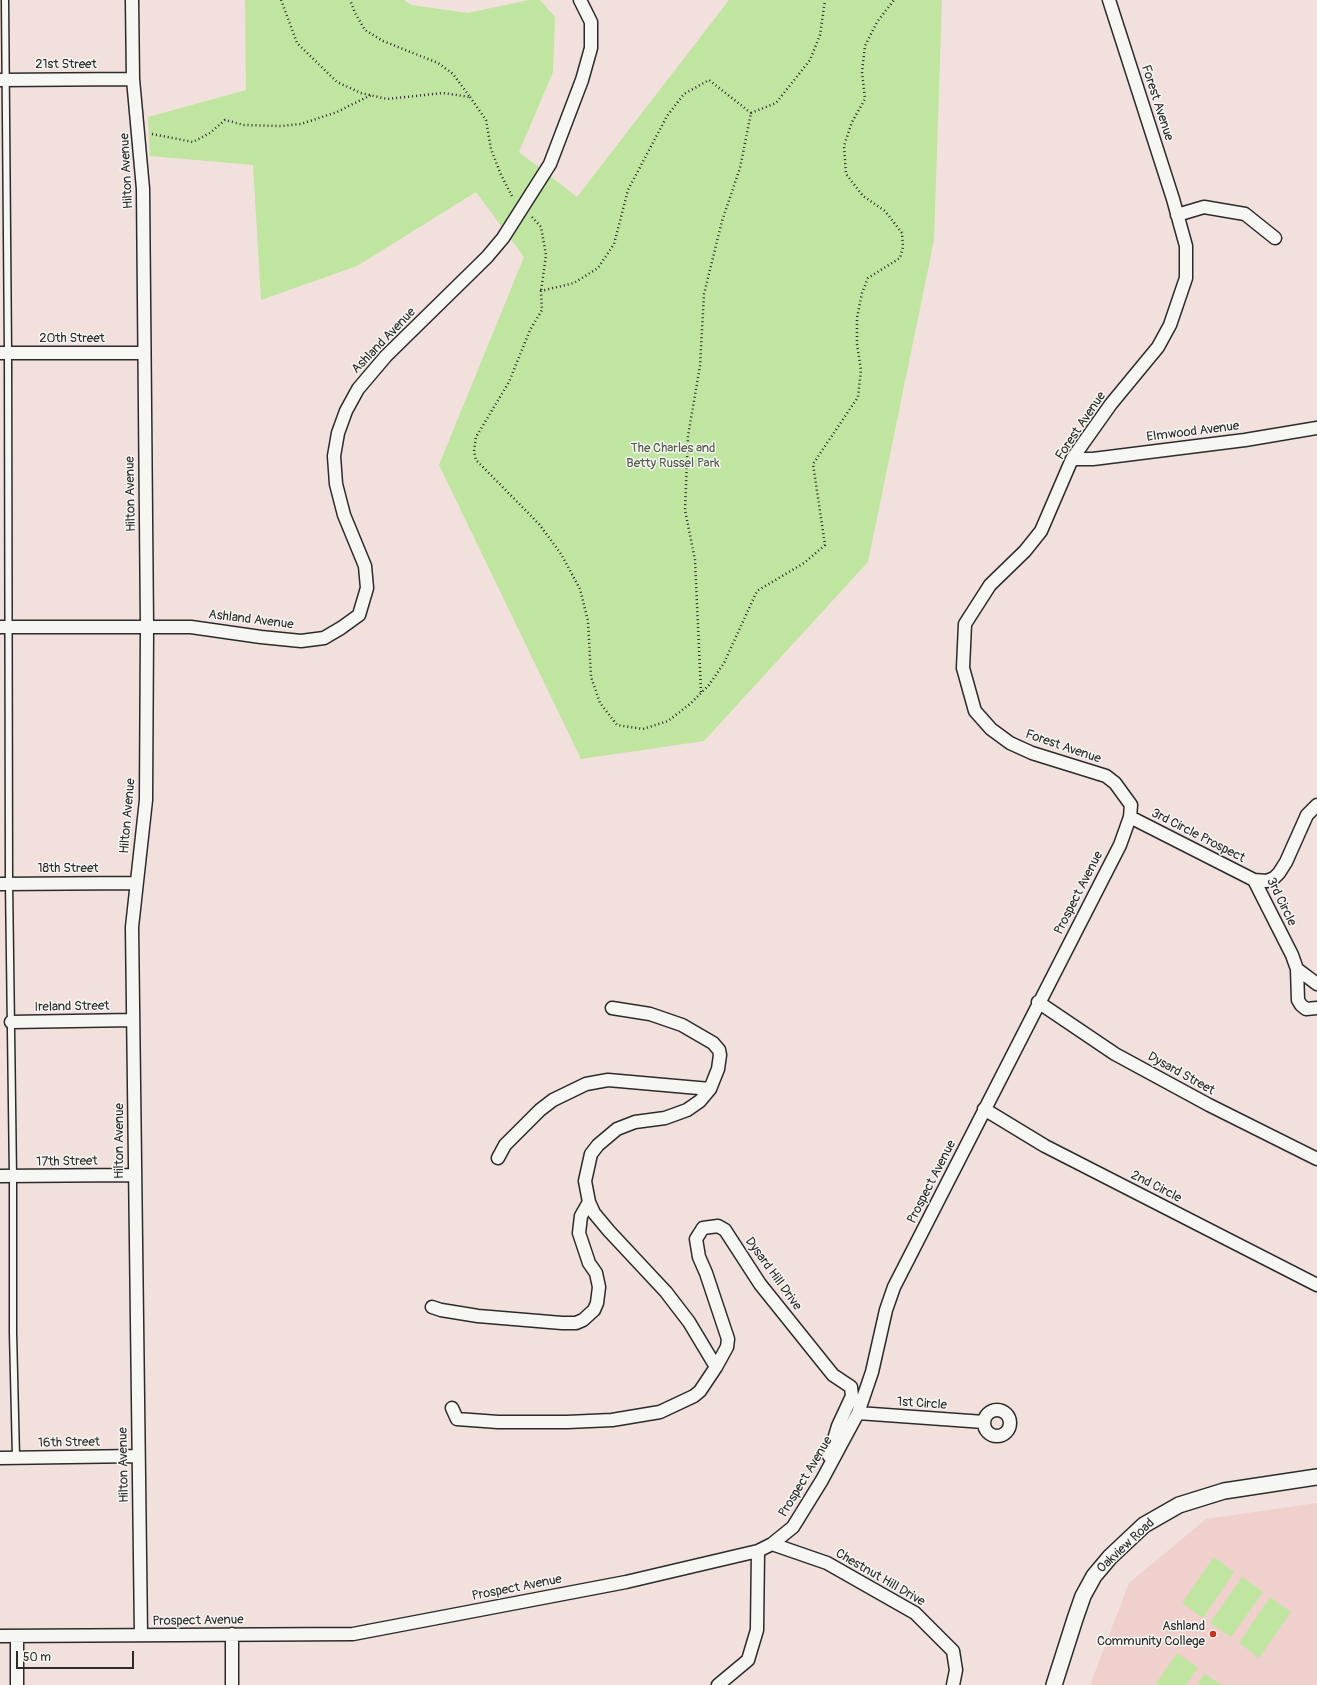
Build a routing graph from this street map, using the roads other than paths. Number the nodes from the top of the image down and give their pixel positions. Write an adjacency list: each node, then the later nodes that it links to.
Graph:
1 (5, 0): 6 (lane)
2 (132, 0): 5 (street, Hilton Avenue)
3 (580, 0): 14 (street, Ashland Avenue)
4 (1109, 0): 7 (street, Forest Avenue)
5 (133, 79): 6 (street, 21st Street); 10 (street, Hilton Avenue)
6 (3, 80): 9 (lane)
7 (1177, 215): 8 (street); 12 (street, Forest Avenue)
8 (1274, 238)
9 (4, 352): 10 (street, 20th Street); 13 (lane)
10 (144, 353): 14 (street, Hilton Avenue)
11 (1317, 428): 12 (street, Elmwood Avenue)
12 (1072, 459): 16 (street, Forest Avenue)
13 (4, 627): 14 (street, Ashland Avenue); 18 (lane)
14 (147, 627): 19 (street, Hilton Avenue)
15 (1317, 805): 17 (street, 3rd Circle)
16 (1130, 817): 17 (street, 3rd Circle Prospect); 22 (street, Prospect Avenue)
17 (1254, 880): 20 (street, 3rd Circle)
18 (4, 883): 19 (street, 18th Street); 26 (lane)
19 (136, 883): 25 (street, Hilton Avenue)
20 (1297, 969): 21 (street); 24 (street, 3rd Circle)
21 (1317, 984)
22 (1038, 1002): 28 (street, Prospect Avenue); 30 (street, Dysard Street)
23 (612, 1008): 27 (street)
24 (1317, 1008)
25 (133, 1020): 26 (street, Ireland Street); 33 (street, Hilton Avenue)
26 (11, 1022): 32 (lane)
27 (710, 1089): 29 (street); 34 (street)
28 (984, 1109): 35 (street, 2nd Circle); 39 (street, Prospect Avenue)
29 (498, 1158)
30 (1317, 1159)
31 (0, 1176): 32 (street, 17th Street)
32 (13, 1176): 33 (street, 17th Street); 42 (lane)
33 (134, 1176): 41 (street, Hilton Avenue)
34 (589, 1202): 36 (street); 37 (street)
35 (1317, 1285)
36 (432, 1307)
37 (716, 1368): 38 (street, Dysard Hill Drive); 45 (street, Dysard Hill Drive)
38 (452, 1408)
39 (858, 1413): 40 (street, 1st Circle); 45 (street, Prospect Avenue)
40 (984, 1422)
41 (138, 1456): 42 (street, 16th Street); 49 (street, Hilton Avenue)
42 (16, 1457): 43 (street, 16th Street)
43 (0, 1458)
44 (1317, 1477): 56 (street, Oakview Road)
45 (822, 1480): 46 (street, Prospect Avenue)
46 (772, 1544): 47 (street, Prospect Avenue); 55 (street, Chestnut Hill Drive)
47 (758, 1550): 48 (street, Prospect Avenue); 54 (street)
48 (232, 1634): 49 (street, Prospect Avenue); 53 (street)
49 (140, 1635): 51 (street, Prospect Avenue)
50 (0, 1636): 51 (street, Prospect Avenue)
51 (17, 1636): 52 (street)
52 (17, 1685)
53 (232, 1685)
54 (718, 1685)
55 (953, 1685)
56 (1054, 1685)

